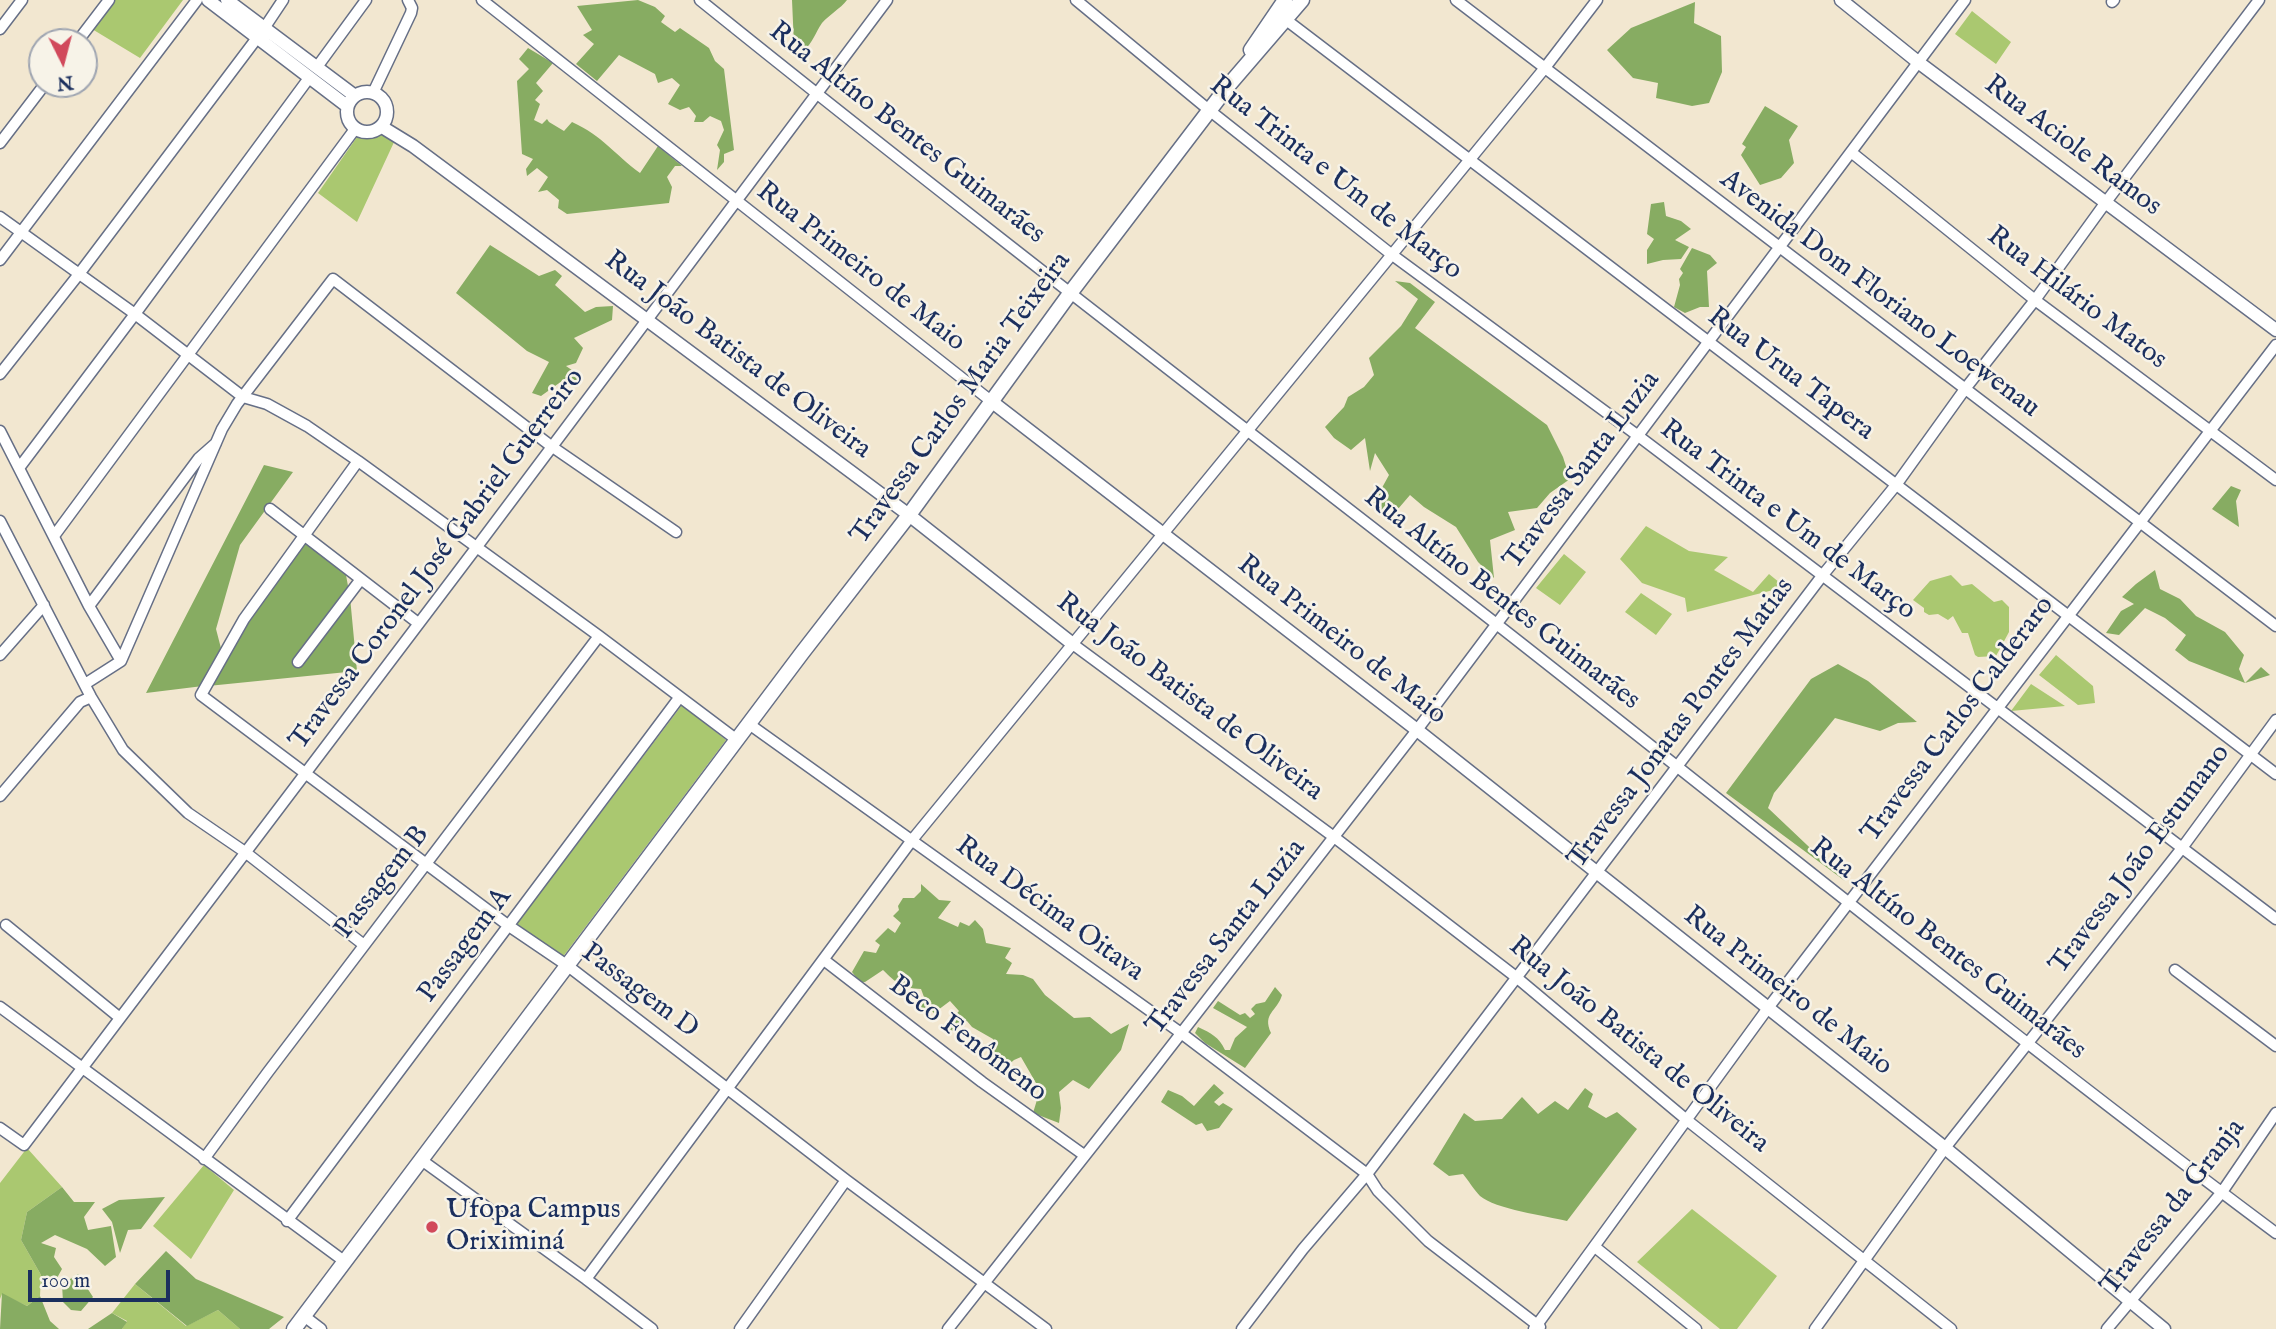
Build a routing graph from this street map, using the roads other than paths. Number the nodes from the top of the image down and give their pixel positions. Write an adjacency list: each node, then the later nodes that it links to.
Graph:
1 (22, 0): 21 (street)
2 (109, 0): 20 (street)
3 (197, 0): 40 (street)
4 (208, 0): 22 (street)
5 (227, 0): 22 (street)
6 (283, 0): 22 (street)
7 (366, 0): 24 (street)
8 (408, 0): 27 (street)
9 (482, 0): 37 (street, Rua Primeiro de Maio)
10 (700, 0): 28 (street, Rua Altíno Bentes Guimarães)
11 (887, 0): 28 (street, Travessa Coronel José Gabriel Guerreiro)
12 (1076, 0): 31 (street, Rua Trinta e Um de Março)
13 (1302, 0): 19 (main road, Travessa Carlos Maria Teixeira)
14 (1456, 0): 25 (street, Avenida Dom Floriano Loewenau)
15 (1597, 0): 25 (street)
16 (1841, 0): 23 (street, Rua Aciole Ramos)
17 (1965, 0): 23 (street, Travessa Santa Luzia)
18 (2259, 0): 38 (street, Travessa Jonatas Pontes Matias)
19 (1282, 11): 31 (main road, Travessa Carlos Maria Teixeira); 36 (street, Rua Urua Tapera)
20 (88, 28)
21 (0, 29)
22 (261, 32): 24 (street); 26 (street); 44 (street)
23 (1919, 62): 35 (street, Travessa Santa Luzia); 38 (street, Rua Aciole Ramos)
24 (317, 67): 30 (street)
25 (1544, 69): 36 (street); 41 (street, Avenida Dom Floriano Loewenau)
26 (309, 78): 30 (street); 47 (street)
27 (373, 93): 30 (street); 32 (street)
28 (816, 93): 37 (street, Travessa Coronel José Gabriel Guerreiro); 45 (street, Rua Altíno Bentes Guimarães)
29 (34, 98): 34 (street)
30 (351, 101): 33 (street)
31 (1209, 110): 42 (street, Rua Trinta e Um de Março); 45 (main road, Travessa Carlos Maria Teixeira)
32 (382, 127): 33 (street); 48 (street, Rua João Batista de Oliveira)
33 (355, 129): 52 (street)
34 (0, 143)
35 (1851, 152): 41 (street, Travessa Santa Luzia); 46 (street, Rua Hilário Matos)
36 (1469, 160): 42 (street); 50 (street, Rua Urua Tapera)
37 (734, 200): 48 (street, Travessa Coronel José Gabriel Guerreiro); 56 (street, Rua Primeiro de Maio)
38 (2106, 201): 46 (street, Travessa Jonatas Pontes Matias); 49 (street, Rua Aciole Ramos)
39 (0, 217): 40 (street)
40 (21, 232): 43 (street); 44 (street)
41 (1778, 247): 50 (street, Travessa Santa Luzia); 54 (street, Avenida Dom Floriano Loewenau)
42 (1391, 254): 59 (street); 60 (street, Rua Trinta e Um de Março)
43 (0, 260)
44 (79, 274): 47 (street); 53 (street)
45 (1071, 292): 56 (main road, Travessa Carlos Maria Teixeira); 59 (street, Rua Altíno Bentes Guimarães)
46 (2035, 300): 54 (street, Travessa Jonatas Pontes Matias); 57 (street, Rua Hilário Matos)
47 (135, 314): 52 (street); 64 (street)
48 (646, 319): 62 (street, Travessa Coronel José Gabriel Guerreiro); 68 (street, Rua João Batista de Oliveira)
49 (2276, 330)
50 (1709, 342): 60 (street, Travessa Santa Luzia); 66 (street, Rua Urua Tapera)
51 (2276, 345): 57 (street, Travessa Carlos Calderaro)
52 (188, 355): 55 (street); 73 (street)
53 (0, 374)
54 (1965, 389): 66 (street, Travessa Jonatas Pontes Matias); 70 (street, Avenida Dom Floriano Loewenau)
55 (243, 397): 61 (street); 62 (street); 63 (street)
56 (991, 401): 68 (main road, Travessa Carlos Maria Teixeira); 72 (street, Rua Primeiro de Maio)
57 (2209, 429): 65 (street, Rua Hilário Matos); 70 (street, Travessa Carlos Calderaro)
58 (0, 431): 64 (street)
59 (1247, 431): 72 (street); 82 (street, Rua Altíno Bentes Guimarães)
60 (1637, 435): 76 (street, Rua Trinta e Um de Março); 82 (street, Travessa Santa Luzia)
61 (218, 441): 79 (street); 87 (street)
62 (551, 446): 71 (street); 75 (street, Travessa Coronel José Gabriel Guerreiro)
63 (358, 461): 74 (street); 75 (street)
64 (19, 468): 73 (street)
65 (2276, 480)
66 (1896, 485): 76 (street, Travessa Jonatas Pontes Matias); 80 (street, Rua Urua Tapera)
67 (270, 509): 74 (street)
68 (909, 515): 85 (street, Rua João Batista de Oliveira); 94 (main road, Travessa Carlos Maria Teixeira)
69 (0, 521): 78 (street)
70 (2138, 522): 80 (street, Travessa Carlos Calderaro); 83 (street, Avenida Dom Floriano Loewenau)
71 (676, 532)
72 (1164, 535): 85 (street); 95 (street, Rua Primeiro de Maio)
73 (54, 536): 79 (street)
74 (304, 538): 77 (street); 99 (street, Passagem D)
75 (476, 548): 81 (street, Travessa Coronel José Gabriel Guerreiro); 84 (street)
76 (1822, 576): 92 (street, Rua Trinta e Um de Março); 98 (street, Travessa Jonatas Pontes Matias)
77 (360, 579): 81 (street); 88 (street)
78 (44, 605): 86 (street); 89 (street)
79 (89, 606): 87 (street)
80 (2068, 614): 92 (street, Travessa Carlos Calderaro); 97 (street, Rua Urua Tapera)
81 (418, 622): 99 (street, Travessa Coronel José Gabriel Guerreiro)
82 (1496, 624): 95 (street, Travessa Santa Luzia); 98 (street, Rua Altíno Bentes Guimarães)
83 (2276, 626)
84 (599, 636): 91 (street); 106 (street, Passagem B)
85 (1074, 645): 102 (street, Rua João Batista de Oliveira); 103 (street)
86 (0, 654)
87 (121, 661): 89 (street)
88 (299, 662)
89 (85, 684): 90 (street)
90 (90, 697): 101 (street); 105 (street)
91 (679, 698): 96 (street); 111 (street, Passagem A)
92 (1999, 710): 104 (street, Rua Trinta e Um de Março); 108 (street, Travessa Carlos Calderaro)
93 (2276, 720): 97 (street, Travessa João Estumano)
94 (749, 724): 96 (main road, Travessa Carlos Maria Teixeira); 103 (street, Rua Décima Oitava)
95 (1417, 730): 102 (street, Travessa Santa Luzia); 107 (street, Rua Primeiro de Maio)
96 (737, 740): 114 (main road, Travessa Carlos Maria Teixeira)
97 (2250, 754): 100 (street, Rua Urua Tapera); 104 (street, Travessa João Estumano)
98 (1678, 766): 107 (street, Travessa Jonatas Pontes Matias); 108 (street, Rua Altíno Bentes Guimarães)
99 (306, 774): 105 (street, Travessa Coronel José Gabriel Guerreiro); 106 (street, Passagem D)
100 (2276, 774)
101 (0, 796)
102 (1334, 837): 116 (street, Rua João Batista de Oliveira); 120 (street, Travessa Santa Luzia)
103 (912, 840): 113 (street); 120 (street, Rua Décima Oitava)
104 (2182, 848): 109 (street, Rua Trinta e Um de Março); 121 (street, Travessa João Estumano)
105 (246, 852): 112 (street); 119 (street, Travessa Coronel José Gabriel Guerreiro)
106 (427, 863): 111 (street, Passagem D); 112 (street, Passagem B)
107 (1597, 874): 116 (street, Travessa Jonatas Pontes Matias); 118 (street, Rua Primeiro de Maio)
108 (1848, 903): 118 (street, Travessa Carlos Calderaro); 121 (street, Rua Altíno Bentes Guimarães)
109 (2276, 919)
110 (6, 925): 119 (street)
111 (509, 926): 114 (street, Passagem D); 135 (street, Passagem A)
112 (364, 945): 130 (street, Passagem B)
113 (824, 960): 124 (street); 129 (street, Beco Fenômeno)
114 (568, 967): 124 (street, Passagem D); 131 (main road, Travessa Carlos Maria Teixeira)
115 (2175, 970): 122 (street)
116 (1516, 977): 126 (street, Rua João Batista de Oliveira); 132 (street, Travessa Jonatas Pontes Matias)
117 (0, 1006): 123 (street)
118 (1768, 1008): 126 (street, Travessa Carlos Calderaro); 128 (street, Rua Primeiro de Maio)
119 (120, 1018): 123 (street, Travessa Coronel José Gabriel Guerreiro)
120 (1181, 1033): 129 (street, Travessa Santa Luzia); 132 (street, Rua Décima Oitava)
121 (2029, 1042): 128 (street, Travessa João Estumano); 134 (street, Rua Altíno Bentes Guimarães)
122 (2276, 1046)
123 (83, 1066): 127 (street, Travessa Coronel José Gabriel Guerreiro); 130 (street)
124 (728, 1088): 133 (street, Passagem D); 140 (street)
125 (2276, 1113): 134 (street, Travessa da Granja)
126 (1688, 1121): 137 (street, Travessa Carlos Calderaro); 139 (street, Rua João Batista de Oliveira)
127 (0, 1128)
128 (1945, 1148): 139 (street, Travessa João Estumano); 142 (street, Rua Primeiro de Maio)
129 (1084, 1156): 141 (street, Travessa Santa Luzia)
130 (204, 1159): 135 (street)
131 (420, 1159): 138 (main road, Travessa Carlos Maria Teixeira); 140 (street)
132 (1367, 1174): 144 (street, Rua Décima Oitava); 151 (street)
133 (846, 1180): 141 (street, Passagem D); 148 (street)
134 (2222, 1192): 136 (street, Rua Altíno Bentes Guimarães); 142 (street, Travessa da Granja)
135 (287, 1221): 138 (street)
136 (2276, 1233)
137 (1595, 1248): 144 (street, Travessa Carlos Calderaro); 152 (street)
138 (344, 1261): 143 (main road, Travessa Carlos Maria Teixeira)
139 (1864, 1261): 153 (street, Travessa João Estumano); 154 (street, Rua João Batista de Oliveira)
140 (586, 1279): 147 (street)
141 (983, 1282): 149 (street, Travessa Santa Luzia); 150 (street, Passagem D)
142 (2130, 1302): 155 (street, Travessa da Granja); 156 (street, Rua Primeiro de Maio)
143 (304, 1316): 145 (main road, Travessa Carlos Maria Teixeira); 146 (street)
144 (1537, 1328)
145 (294, 1329)
146 (321, 1329)
147 (652, 1329)
148 (740, 1329)
149 (948, 1329)
150 (1046, 1329)
151 (1242, 1329)
152 (1696, 1329)
153 (1815, 1329)
154 (1951, 1329)
155 (2107, 1329)
156 (2164, 1329)

